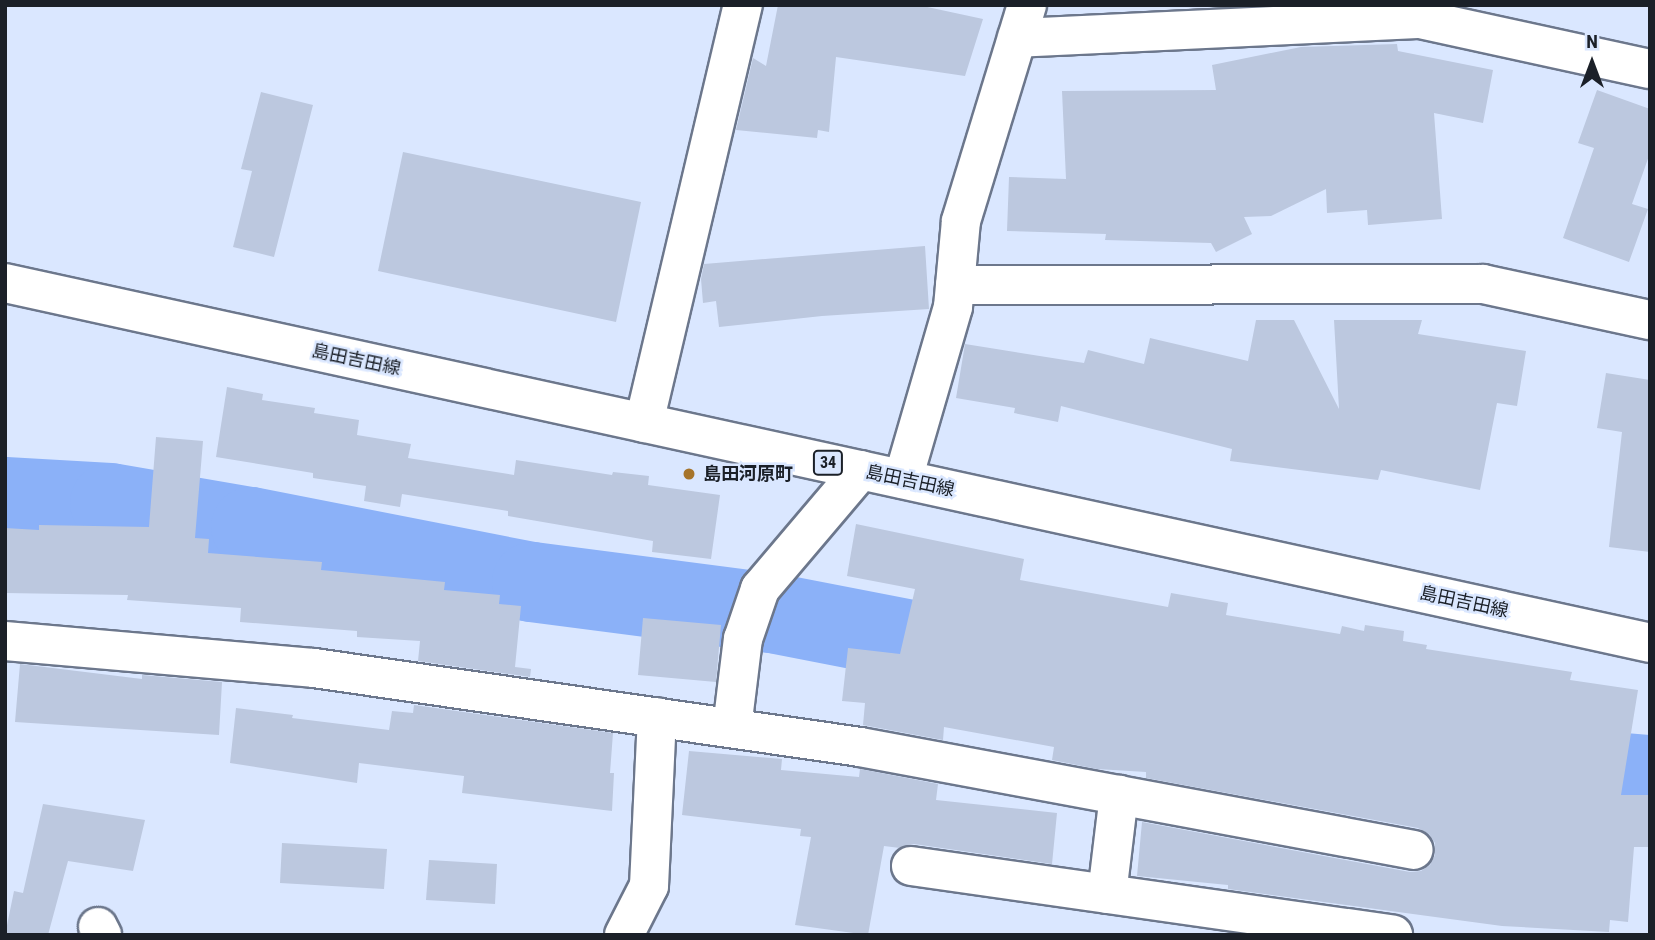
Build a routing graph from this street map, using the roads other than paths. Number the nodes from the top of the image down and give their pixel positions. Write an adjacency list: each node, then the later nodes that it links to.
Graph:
1 (743, 5): 8 (street)
2 (1422, 12): 3 (street); 4 (street)
3 (1022, 22): 6 (street)
4 (1650, 69)
5 (5, 284): 8 (street, 島田吉田線 / 34)
6 (955, 285): 7 (street); 10 (street)
7 (1650, 320)
8 (645, 423): 9 (street, 島田吉田線 / 34)
9 (861, 470): 10 (street, 島田吉田線 / 34); 14 (street)
10 (904, 479): 12 (street, 島田吉田線 / 34)
11 (5, 641): 13 (street)
12 (1650, 643)
13 (657, 717): 14 (street); 19 (street)
14 (732, 728): 15 (street)
15 (1119, 795): 16 (street); 18 (street)
16 (1414, 850)
17 (911, 866): 18 (street)
18 (1107, 894): 20 (street)
19 (624, 935)
20 (1393, 935)

